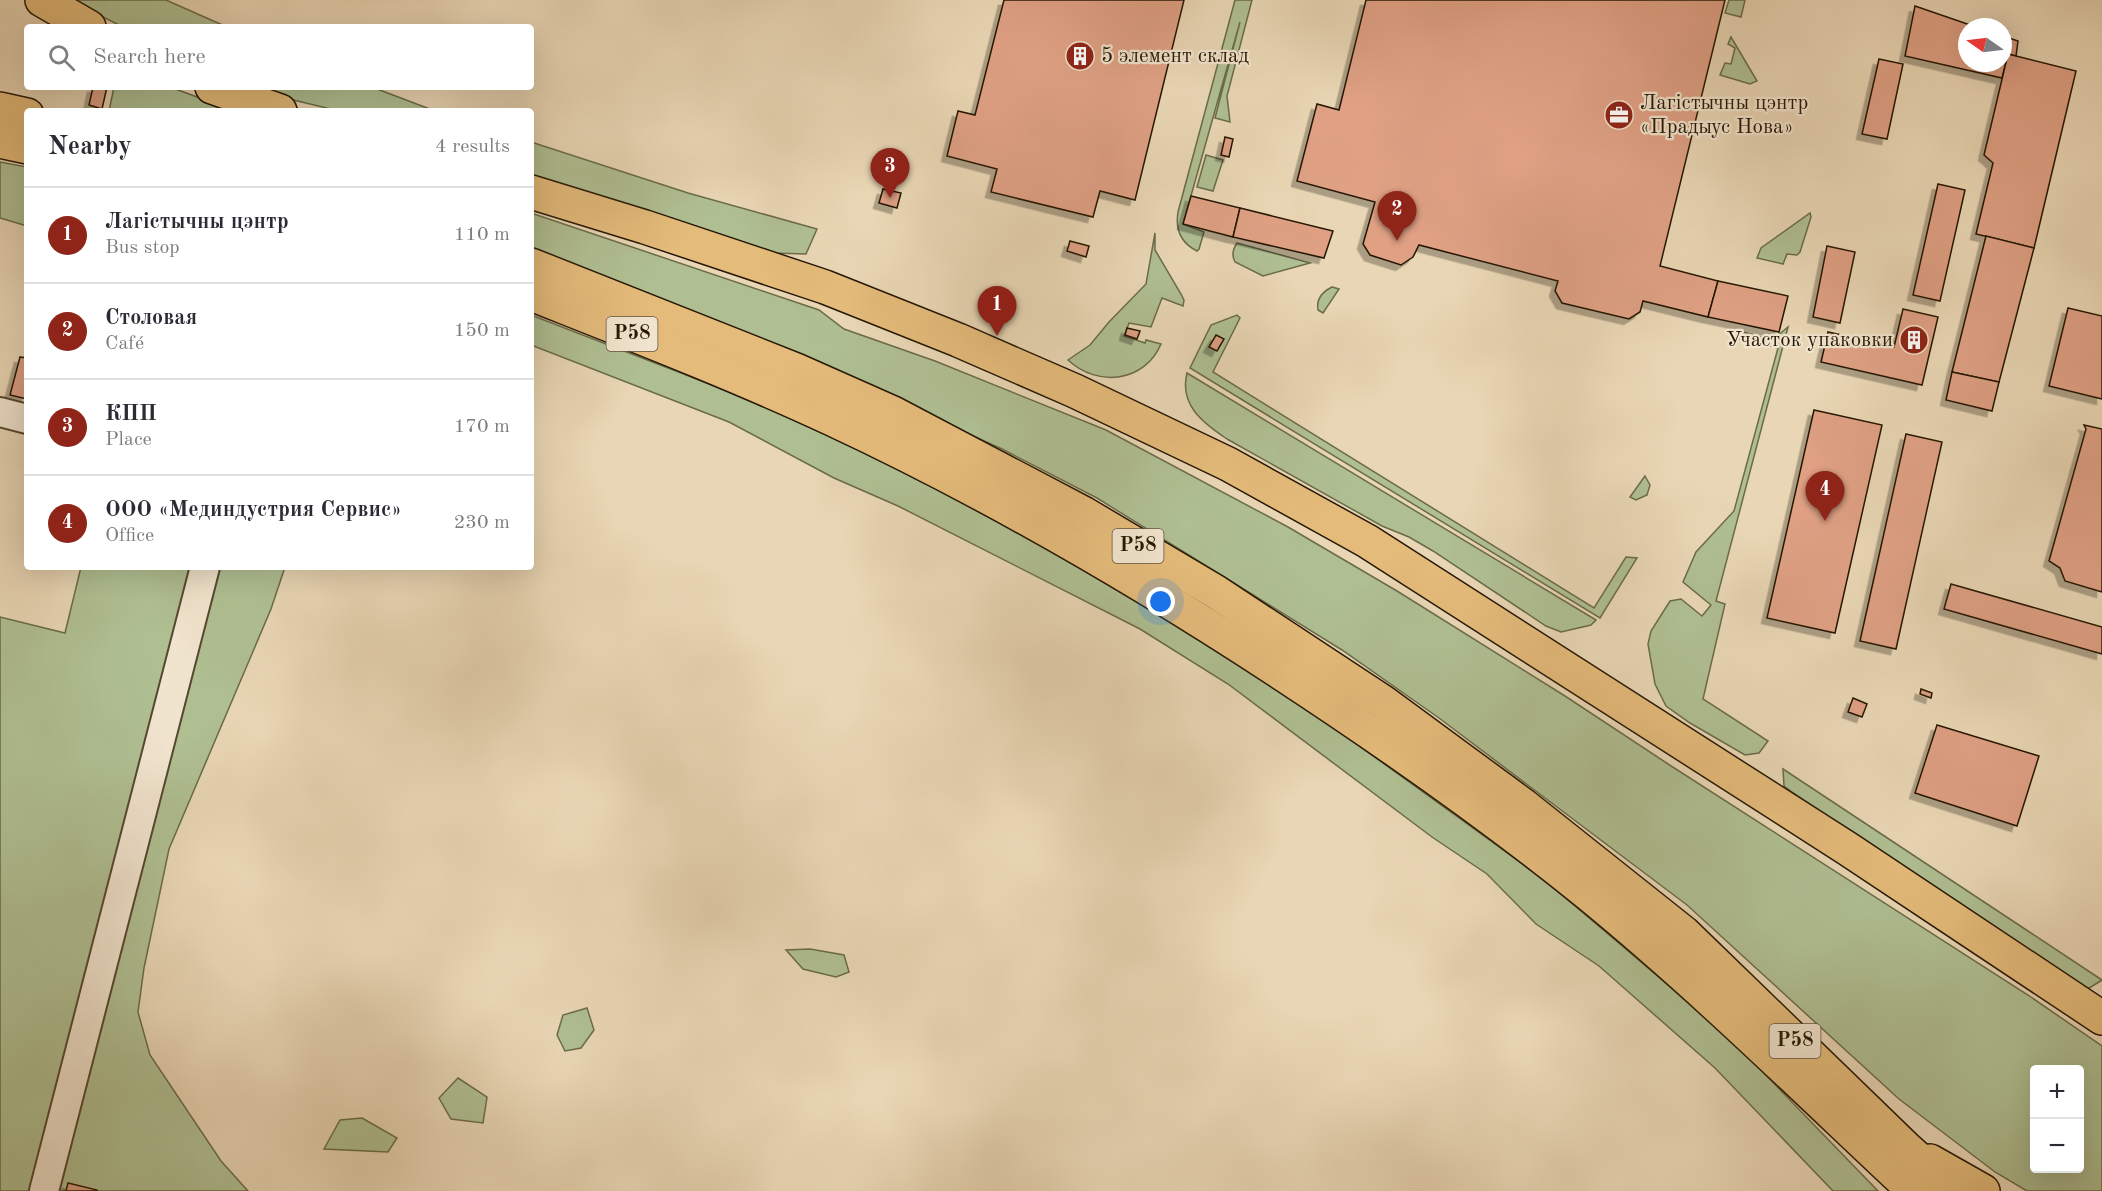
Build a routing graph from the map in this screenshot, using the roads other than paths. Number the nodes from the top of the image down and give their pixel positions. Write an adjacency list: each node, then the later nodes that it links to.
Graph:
1 (42, 0): 2 (main road)
2 (84, 24)
3 (220, 90): 4 (main road)
4 (272, 108)
5 (0, 109): 6 (main road)
6 (24, 114)
7 (0, 141): 8 (main road)
8 (24, 146)
9 (534, 193): 15 (main road)
10 (534, 266): 16 (main road, Р58)
11 (534, 295): 18 (main road, Р58)
12 (0, 412): 13 (street)
13 (24, 418)
14 (204, 570): 17 (street)
15 (2102, 1018)
16 (1907, 1149): 19 (main road, Р58); 20 (main road)
17 (44, 1191)
18 (1914, 1191)
19 (1954, 1191)
20 (1983, 1191)

